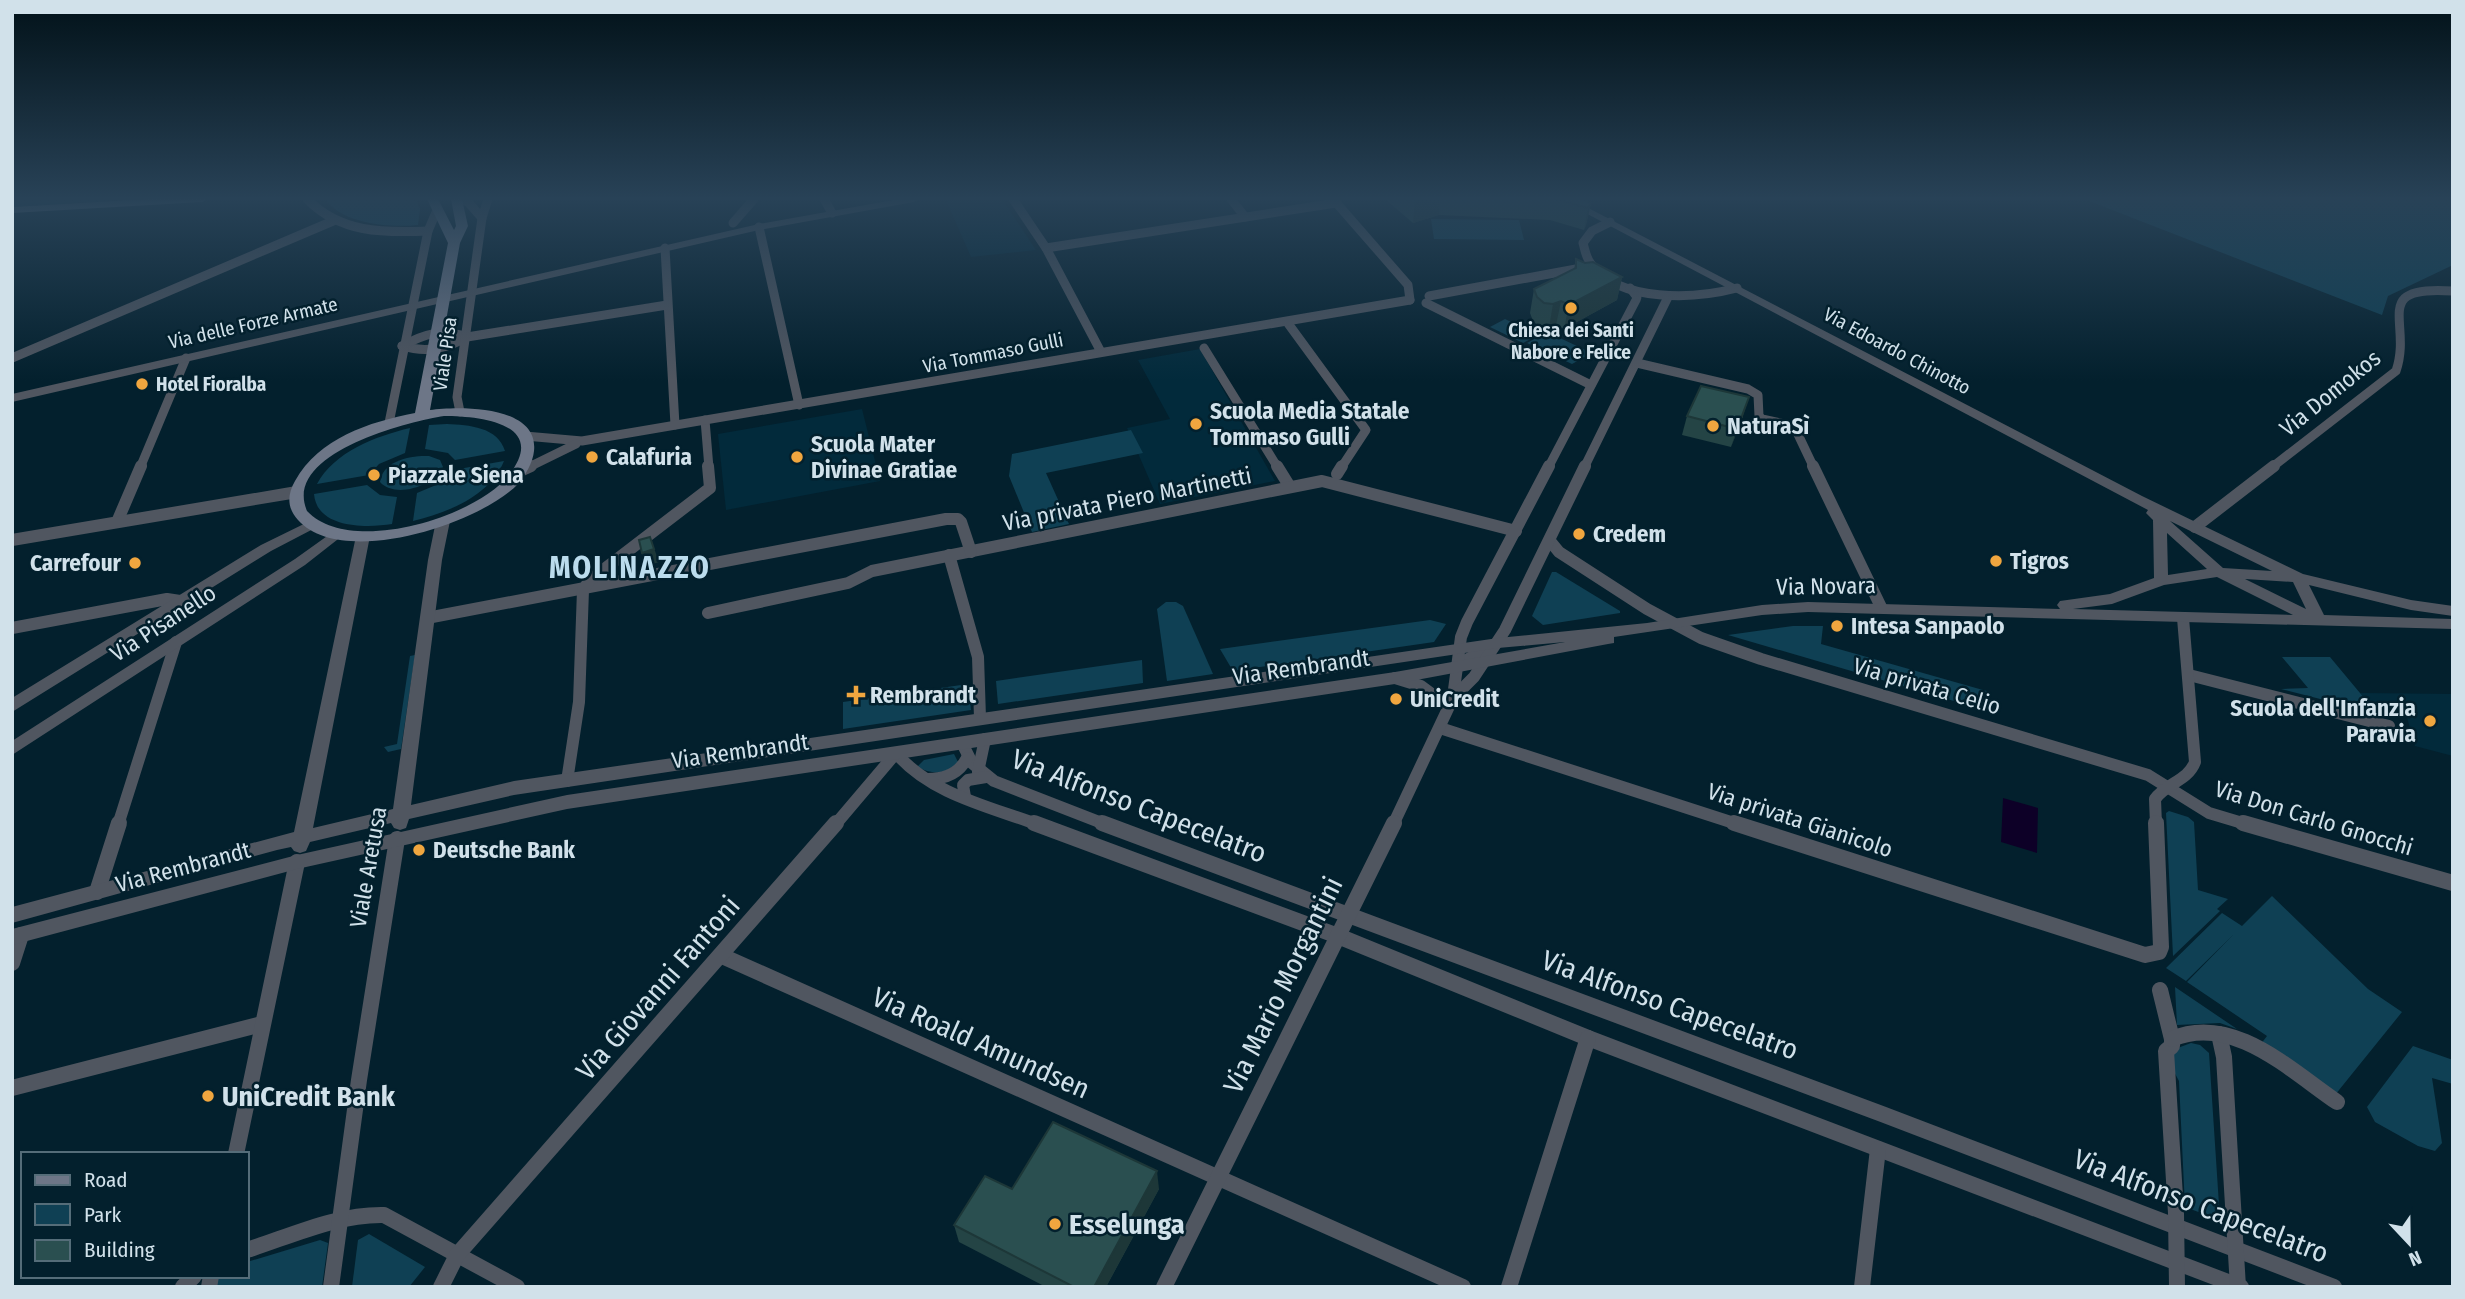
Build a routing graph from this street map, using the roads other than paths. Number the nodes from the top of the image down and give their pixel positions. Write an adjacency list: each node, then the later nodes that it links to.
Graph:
1 (249, 260): 32 (street)
2 (253, 260): 35 (street)
3 (422, 260): 24 (street, Viale Pisa)
4 (450, 260): 21 (main road, Viale Pisa)
5 (477, 260): 18 (street, Viale Pisa)
6 (614, 260): 18 (street, Via delle Forze Armate)
7 (665, 260): 23 (street)
8 (766, 260): 38 (street)
9 (1052, 260): 31 (street)
10 (1386, 260): 19 (street)
11 (1588, 260): 13 (street); 14 (street)
12 (1682, 260): 16 (street, Via Edoardo Chinotto)
13 (1576, 269): 14 (street); 22 (street)
14 (1604, 276): 15 (street)
15 (1630, 288): 20 (street); 36 (street, Via Mario Morgantini)
16 (1737, 288): 20 (street); 50 (street, Via Edoardo Chinotto)
17 (2453, 291): 55 (street, Via Domokos)
18 (473, 292): 21 (street, Via delle Forze Armate); 27 (street, Viale Pisa)
19 (1410, 297): 22 (street); 25 (street, Via Tommaso Gulli)
20 (1668, 297): 34 (street, Via Mario Morgantini)
21 (442, 299): 24 (street, Via delle Forze Armate); 26 (main road, Viale Pisa)
22 (1427, 299): 36 (street)
23 (667, 305): 27 (street); 43 (street)
24 (413, 306): 28 (street, Viale Pisa); 33 (street, Via delle Forze Armate)
25 (1287, 322): 31 (street, Via Tommaso Gulli); 47 (street)
26 (437, 332): 27 (street); 28 (street); 30 (main road, Viale Pisa)
27 (467, 337): 30 (street); 39 (street, Viale Pisa)
28 (402, 346): 30 (street); 42 (street, Viale Pisa)
29 (1205, 348): 48 (street, Via privata Piero Martinetti)
30 (433, 350): 40 (main road, Viale Pisa)
31 (1101, 352): 38 (street, Via Tommaso Gulli)
32 (12, 358)
33 (186, 358): 37 (street, Via delle Forze Armate); 53 (street)
34 (1637, 363): 60 (street, Via Mario Morgantini); 68 (street)
35 (12, 366)
36 (1591, 385): 56 (street, Via Mario Morgantini)
37 (12, 398)
38 (799, 405): 41 (street, Via Tommaso Gulli)
39 (460, 412): 40 (main road); 44 (main road)
40 (422, 414): 42 (main road)
41 (705, 420): 43 (street, Via Tommaso Gulli); 66 (street)
42 (388, 423): 49 (main road)
43 (675, 425): 45 (street, Via Tommaso Gulli)
44 (525, 436): 45 (street, Via Tommaso Gulli); 46 (main road)
45 (582, 441): 46 (street, Via Tommaso Gulli)
46 (520, 471): 52 (main road)
47 (1337, 474)
48 (1290, 487): 56 (street, Via privata Piero Martinetti); 61 (street, Via privata Piero Martinetti)
49 (297, 492): 53 (street); 54 (main road)
50 (2137, 499): 51 (street); 55 (street)
51 (2160, 518): 63 (street); 65 (street)
52 (443, 521): 58 (main road); 72 (street, Viale Aretusa)
53 (117, 522): 59 (street)
54 (312, 524): 57 (main road); 67 (street, Via Pisanello)
55 (2195, 527): 64 (street)
56 (1516, 531): 81 (street, Via Mario Morgantini)
57 (337, 533): 58 (main road); 79 (street, Via Pisanello)
58 (363, 536): 100 (street)
59 (12, 540)
60 (1550, 541): 75 (street, Via privata Celio); 80 (street, Via Mario Morgantini)
61 (971, 552): 62 (street, Via privata Piero Martinetti); 66 (street)
62 (949, 555): 71 (street, Via privata Piero Martinetti); 87 (street)
63 (2219, 572): 64 (street, Via Novara); 65 (street, Via Novara); 74 (street)
64 (2298, 578): 70 (street); 74 (street)
65 (2161, 581): 69 (street, Via Novara)
66 (583, 590): 72 (street); 96 (street)
67 (180, 601): 77 (street); 86 (street, Via Pisanello)
68 (1881, 607): 69 (street, Via Novara); 75 (street, Via Novara)
69 (1980, 610): 73 (street, Via Novara)
70 (2453, 611)
71 (708, 613)
72 (427, 618): 99 (street, Viale Aretusa)
73 (2183, 618): 74 (street, Via Novara); 83 (street)
74 (2319, 622): 76 (street, Via Novara)
75 (1675, 624): 78 (street, Via Novara); 97 (street, Via privata Celio)
76 (2453, 624)
77 (12, 628)
78 (1647, 628): 80 (street); 81 (street)
79 (176, 642): 91 (street, Via Pisanello); 104 (street)
80 (1498, 643): 81 (street); 81 (street, Via Mario Morgantini)
81 (1473, 655): 82 (street, Via Rembrandt); 82 (street, Via Mario Morgantini); 85 (street, Via Mario Morgantini); 87 (street, Via Rembrandt)
82 (1457, 666): 84 (street, Via Rembrandt); 85 (street, Via Mario Morgantini)
83 (2189, 675): 88 (street); 97 (street)
84 (1395, 678): 85 (street); 90 (street, Via Rembrandt)
85 (1451, 702): 89 (street, Via Mario Morgantini)
86 (12, 706)
87 (980, 718): 96 (street, Via Rembrandt)
88 (2389, 726)
89 (1440, 728): 97 (street, Via privata Gianicolo); 106 (street, Via Mario Morgantini)
90 (985, 739): 92 (street, Via Rembrandt); 94 (street, Via Alfonso Capecelatro)
91 (12, 748)
92 (965, 750): 93 (street, Via Rembrandt); 94 (street, Via Alfonso Capecelatro); 95 (street)
93 (895, 753): 95 (street, Via Alfonso Capecelatro); 101 (street, Via Rembrandt); 109 (street, Via Giovanni Fantoni)
94 (982, 774): 98 (street, Via Alfonso Capecelatro); 106 (street, Via Alfonso Capecelatro)
95 (921, 778): 98 (street, Via Alfonso Capecelatro)
96 (567, 781): 99 (street, Via Rembrandt)
97 (2167, 787): 103 (street, Via Don Carlo Gnocchi)
98 (965, 797): 108 (street, Via Alfonso Capecelatro)
99 (402, 815): 100 (street, Via Rembrandt); 101 (street, Viale Aretusa)
100 (301, 837): 102 (street); 104 (street, Via Rembrandt)
101 (397, 839): 102 (street, Via Rembrandt); 121 (street, Viale Aretusa)
102 (297, 862): 107 (street, Via Rembrandt); 112 (street)
103 (2453, 883)
104 (97, 892): 105 (street, Via Rembrandt)
105 (12, 915)
106 (1348, 915): 108 (street, Via Mario Morgantini); 122 (street, Via Alfonso Capecelatro)
107 (17, 936): 110 (street)
108 (1338, 936): 114 (street, Via Alfonso Capecelatro); 120 (street, Via Mario Morgantini)
109 (722, 956): 120 (street, Via Roald Amundsen); 125 (street, Via Giovanni Fantoni)
110 (12, 962)
111 (2160, 990): 115 (street)
112 (262, 1024): 116 (street); 119 (street)
113 (2219, 1034): 115 (street); 117 (street); 123 (street)
114 (1588, 1038): 118 (street, Via Alfonso Capecelatro); 133 (street)
115 (2172, 1039): 122 (street)
116 (12, 1088)
117 (2337, 1102)
118 (1878, 1149): 126 (street, Via Alfonso Capecelatro); 134 (street)
119 (236, 1152)
120 (1218, 1178): 131 (street, Via Mario Morgantini); 132 (street, Via Roald Amundsen)
121 (340, 1221): 124 (street); 125 (street); 128 (street, Viale Aretusa)
122 (2176, 1227): 123 (street, Via Alfonso Capecelatro); 126 (street)
123 (2236, 1249): 127 (street); 136 (street, Via Alfonso Capecelatro)
124 (248, 1250)
125 (457, 1255): 129 (street, Via Giovanni Fantoni); 130 (street)
126 (2176, 1263): 127 (street, Via Alfonso Capecelatro); 135 (street)
127 (2239, 1286)
128 (331, 1287)
129 (441, 1287)
130 (517, 1287)
131 (1164, 1287)
132 (1462, 1287)
133 (1509, 1287)
134 (1862, 1287)
135 (2177, 1287)
136 (2334, 1287)

